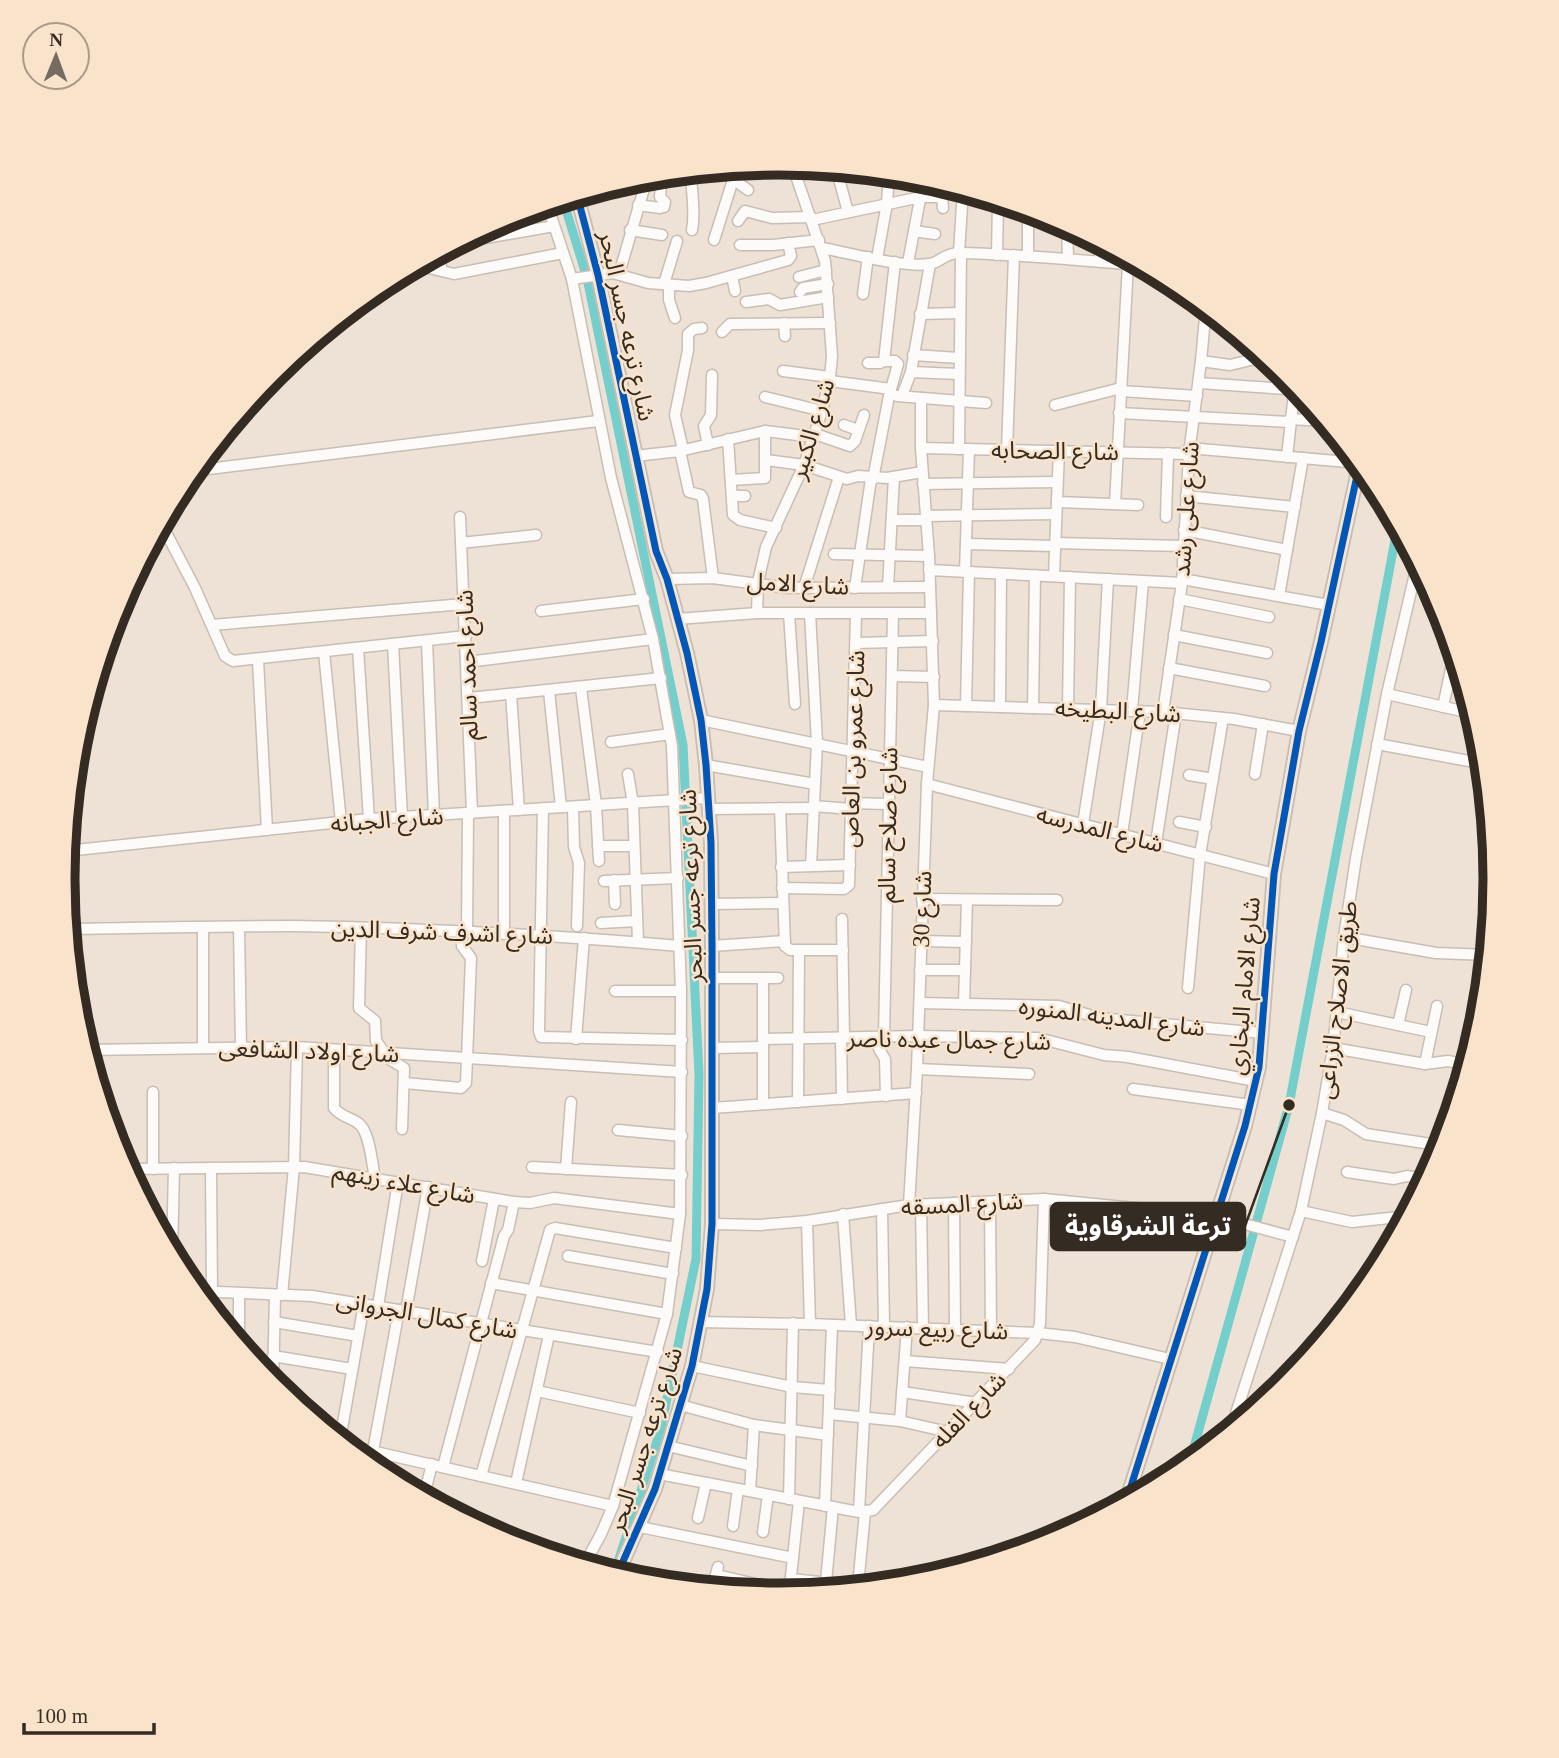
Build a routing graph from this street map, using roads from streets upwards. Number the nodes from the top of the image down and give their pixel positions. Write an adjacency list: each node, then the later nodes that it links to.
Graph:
1 (794, 175): 20 (street, شارع الكبير)
2 (734, 176): 4 (street)
3 (839, 177): 18 (street)
4 (733, 179): 10 (street); 31 (street)
5 (691, 181): 25 (street)
6 (888, 184): 13 (street)
7 (661, 185): 15 (street)
8 (644, 188): 15 (street)
9 (923, 189): 11 (street)
10 (748, 190)
11 (922, 197): 13 (street); 16 (street); 26 (street)
12 (963, 199): 38 (street)
13 (887, 203): 18 (street); 42 (street)
14 (579, 204): 55 (street, شارع ترعه جسر البحر)
15 (638, 205): 24 (street)
16 (943, 208)
17 (998, 210): 39 (street)
18 (848, 212): 20 (street)
19 (550, 213): 23 (street, شارع ترعه جسر البحر)
20 (811, 218): 22 (street); 34 (street, شارع الكبير)
21 (1028, 220): 41 (street)
22 (738, 221)
23 (554, 226): 29 (street); 37 (street, شارع ترعه جسر البحر)
24 (630, 230): 28 (street); 54 (street)
25 (692, 230)
26 (915, 231): 27 (street); 47 (street)
27 (936, 234)
28 (662, 235)
29 (489, 237)
30 (1068, 237): 43 (street)
31 (714, 240)
32 (677, 241): 60 (street)
33 (788, 243): 34 (street); 35 (street); 56 (street)
34 (820, 244): 42 (street); 51 (street, شارع الكبير)
35 (740, 245)
36 (1100, 252): 46 (street)
37 (563, 253): 53 (street); 58 (street, شارع ترعه جسر البحر)
38 (960, 253): 39 (street); 49 (street); 66 (street)
39 (997, 254): 40 (street)
40 (1014, 255): 41 (street); 115 (street)
41 (1028, 256): 43 (street)
42 (873, 258): 45 (street); 63 (street)
43 (1068, 258): 46 (street)
44 (440, 262): 53 (street)
45 (895, 262): 47 (street); 80 (street)
46 (1100, 262): 48 (street)
47 (908, 263): 49 (street)
48 (1120, 263)
49 (930, 264): 67 (street)
50 (429, 268): 53 (street)
51 (826, 270): 57 (street); 59 (street, شارع الكبير)
52 (1133, 270): 90 (street)
53 (442, 271)
54 (619, 274): 55 (street); 60 (street)
55 (596, 275): 58 (street); 121 (street, شارع ترعه جسر البحر)
56 (732, 276): 60 (street); 61 (street)
57 (799, 277)
58 (574, 279): 105 (street, شارع ترعه جسر البحر)
59 (828, 284): 62 (street); 64 (street, شارع الكبير)
60 (667, 285): 68 (street)
61 (735, 291)
62 (800, 292)
63 (863, 294)
64 (828, 297): 65 (street); 71 (street, شارع الكبير)
65 (746, 302)
66 (960, 313): 67 (street); 77 (street)
67 (920, 314): 75 (street)
68 (675, 318)
69 (1205, 318): 81 (street, شارع على رشد)
70 (785, 323): 71 (street); 73 (street); 74 (street)
71 (830, 323): 87 (street, شارع الكبير)
72 (702, 328): 116 (street)
73 (722, 332)
74 (785, 336)
75 (914, 355): 77 (street); 84 (street)
76 (1250, 356): 79 (street)
77 (960, 358): 85 (street)
78 (1253, 358): 79 (street)
79 (1250, 359): 81 (street)
80 (884, 360): 82 (street); 91 (street)
81 (1201, 361): 88 (street, شارع على رشد)
82 (868, 363)
83 (783, 371): 87 (street)
84 (911, 372): 85 (street); 92 (street)
85 (959, 374): 97 (street)
86 (712, 375): 112 (street)
87 (830, 379): 91 (street); 100 (street, شارع الكبير)
88 (1199, 383): 89 (street); 93 (street, شارع على رشد)
89 (1282, 386)
90 (1121, 390): 93 (street); 99 (street); 101 (street)
91 (890, 392): 92 (street); 132 (street)
92 (902, 396): 95 (street)
93 (1197, 396): 103 (street, شارع على رشد)
94 (765, 397): 100 (street)
95 (921, 398): 97 (street); 113 (street)
96 (1294, 399): 104 (street)
97 (959, 401): 98 (street); 114 (street)
98 (986, 403)
99 (1055, 405)
100 (822, 411): 110 (street, شارع الكبير)
101 (1119, 413): 103 (street); 119 (street)
102 (864, 415): 108 (street)
103 (1194, 416): 104 (street); 118 (street, شارع على رشد)
104 (1290, 420): 106 (street); 122 (street)
105 (598, 421): 127 (street); 183 (street, شارع ترعه جسر البحر)
106 (1314, 421)
107 (844, 425): 108 (street)
108 (858, 430): 110 (street)
109 (765, 431): 110 (street); 111 (street); 124 (street)
110 (815, 435): 126 (street, شارع الكبير)
111 (728, 439): 112 (street); 133 (street)
112 (708, 445): 116 (street)
113 (921, 448): 114 (street, شارع الصحابه); 128 (street)
114 (964, 449): 115 (street, شارع الصحابه); 134 (street)
115 (1007, 450): 117 (street, شارع الصحابه)
116 (682, 451): 121 (street); 150 (street)
117 (1059, 451): 119 (street, شارع الصحابه); 135 (street)
118 (1189, 451): 120 (street, شارع الصحابه); 122 (street, شارع الصحابه); 139 (street, شارع على رشد)
119 (1117, 452): 120 (street, شارع الصحابه); 141 (street)
120 (1168, 453): 147 (street)
121 (635, 456): 173 (street, شارع ترعه جسر البحر)
122 (1287, 457): 123 (street, شارع الصحابه)
123 (1303, 458): 125 (street, شارع الصحابه); 143 (street)
124 (766, 460): 126 (street); 133 (street)
125 (1346, 461)
126 (804, 465): 130 (street); 152 (street, شارع الكبير)
127 (207, 469)
128 (922, 472): 131 (street); 136 (street)
129 (1356, 476): 186 (street, شارع الامام البخاري)
130 (839, 477): 132 (street); 180 (street)
131 (894, 477): 132 (street); 149 (street)
132 (872, 479): 162 (street)
133 (731, 480): 137 (street)
134 (968, 482): 135 (street); 136 (street); 145 (street)
135 (1057, 482): 140 (street)
136 (923, 484): 148 (street)
137 (732, 496): 138 (street); 152 (street)
138 (746, 496)
139 (1186, 496): 143 (street); 153 (street, شارع على رشد)
140 (1056, 502): 141 (street); 144 (street)
141 (1115, 504): 142 (street)
142 (1138, 505)
143 (1295, 507): 160 (street)
144 (1056, 514): 145 (street); 158 (street)
145 (967, 516): 148 (street); 157 (street)
146 (460, 517): 156 (street, شارع احمد سالم)
147 (1166, 517)
148 (926, 518): 149 (street); 164 (street)
149 (892, 520): 163 (street)
150 (706, 527): 151 (street); 171 (street)
151 (693, 528)
152 (776, 528): 176 (street, شارع الكبير)
153 (1184, 530): 159 (street, شارع على رشد); 160 (street)
154 (166, 534): 196 (street)
155 (536, 535): 156 (street)
156 (461, 543): 185 (street, شارع احمد سالم)
157 (966, 544): 158 (street); 166 (street)
158 (1055, 544): 159 (street); 169 (street)
159 (1183, 546): 175 (street, شارع على رشد)
160 (1287, 550): 182 (street)
161 (834, 554): 162 (street)
162 (859, 555): 163 (street); 181 (street)
163 (890, 555): 164 (street); 178 (street)
164 (929, 556): 165 (street)
165 (929, 570): 166 (street); 179 (street)
166 (967, 572): 167 (street); 223 (street)
167 (1001, 574): 168 (street); 224 (street)
168 (1035, 575): 169 (street); 226 (street)
169 (1054, 576): 172 (street)
170 (1415, 576): 219 (street, طريق الاصلاح الزراعى)
171 (713, 578): 173 (street, شارع الامل); 176 (street, شارع الامل)
172 (1070, 578): 174 (street); 227 (street)
173 (667, 579): 195 (street, شارع ترعه جسر البحر)
174 (1108, 579): 177 (street); 228 (street)
175 (1182, 581): 177 (street); 182 (street); 184 (street, شارع على رشد)
176 (758, 582): 180 (street, شارع الامل); 188 (street, شارع الكبير)
177 (1143, 582): 229 (street)
178 (888, 587): 179 (street, شارع الامل); 181 (street, شارع الامل)
179 (930, 587): 191 (street)
180 (804, 588): 181 (street, شارع الامل)
181 (855, 588)
182 (1279, 596): 186 (street)
183 (643, 599): 187 (street); 199 (street, شارع ترعه جسر البحر)
184 (1179, 599): 194 (street); 197 (street, شارع على رشد)
185 (464, 604): 196 (street); 198 (street, شارع احمد سالم)
186 (1329, 605): 236 (street, شارع الامام البخاري)
187 (541, 611)
188 (757, 613): 189 (street); 195 (street)
189 (789, 613): 190 (street); 221 (street)
190 (810, 613): 192 (street); 239 (street)
191 (931, 613): 193 (street); 201 (street, شارع 30)
192 (856, 614): 193 (street); 203 (street, شارع عمرو بن العاص)
193 (892, 614): 202 (street, شارع صلاح سالم)
194 (1269, 617)
195 (677, 619): 234 (street, شارع ترعه جسر البحر)
196 (212, 625): 208 (street)
197 (1174, 635): 207 (street); 210 (street, شارع على رشد)
198 (466, 636): 200 (street); 209 (street, شارع احمد سالم)
199 (653, 639): 209 (street); 214 (street, شارع ترعه جسر البحر)
200 (427, 640): 204 (street); 266 (street)
201 (933, 641): 202 (street); 213 (street, شارع 30)
202 (892, 642): 203 (street); 212 (street, شارع صلاح سالم)
203 (856, 643): 241 (street, شارع عمرو بن العاص)
204 (393, 645): 205 (street); 267 (street)
205 (358, 648): 206 (street); 268 (street)
206 (324, 652): 208 (street); 269 (street)
207 (1267, 653)
208 (258, 660): 273 (street)
209 (467, 662): 220 (street, شارع احمد سالم)
210 (1169, 668): 215 (street); 231 (street, شارع على رشد)
211 (1451, 669): 225 (street)
212 (892, 676): 213 (street); 242 (street, شارع صلاح سالم)
213 (934, 677): 222 (street, شارع 30)
214 (661, 678): 216 (street); 237 (street, شارع ترعه جسر البحر)
215 (1265, 686)
216 (581, 688): 217 (street); 256 (street)
217 (549, 691): 218 (street); 258 (street)
218 (511, 694): 220 (street); 263 (street)
219 (1387, 694): 225 (street); 240 (street, طريق الاصلاح الزراعى)
220 (469, 698): 265 (street, شارع احمد سالم)
221 (795, 704)
222 (934, 705): 223 (street, شارع البطيخه); 245 (street, شارع 30)
223 (966, 706): 224 (street, شارع البطيخه)
224 (1000, 707): 226 (street, شارع البطيخه)
225 (1443, 707): 230 (street)
226 (1033, 708): 227 (street, شارع البطيخه)
227 (1068, 709): 228 (street, شارع البطيخه)
228 (1101, 709): 229 (street, شارع البطيخه); 271 (street)
229 (1136, 711): 231 (street, شارع البطيخه); 274 (street)
230 (1463, 711)
231 (1163, 712): 232 (street, شارع البطيخه)
232 (1176, 713): 233 (street, شارع البطيخه); 275 (street)
233 (1223, 718): 235 (street, شارع البطيخه); 249 (street)
234 (701, 720): 239 (street); 244 (street, شارع ترعه جسر البحر)
235 (1263, 724): 236 (street, شارع البطيخه); 247 (street)
236 (1299, 731): 284 (street, شارع الامام البخاري)
237 (670, 734): 238 (street); 252 (street, شارع ترعه جسر البحر)
238 (611, 741)
239 (817, 743): 241 (street); 250 (street)
240 (1377, 744): 243 (street); 305 (street, طريق الاصلاح الزراعى)
241 (854, 751): 242 (street); 257 (street, شارع عمرو بن العاص)
242 (889, 758): 245 (street); 255 (street, شارع صلاح سالم)
243 (1474, 762)
244 (706, 765): 250 (street); 253 (street, شارع ترعه جسر البحر)
245 (928, 767): 251 (street, شارع 30)
246 (628, 774): 254 (street)
247 (1255, 774)
248 (1189, 775): 249 (street)
249 (1213, 779): 272 (street)
250 (815, 784): 260 (street)
251 (927, 784): 271 (street, شارع المدرسه); 288 (street, شارع 30)
252 (678, 801): 253 (street, شارع الجبانه); 254 (street, شارع الجبانه); 285 (street, شارع ترعه جسر البحر)
253 (705, 802): 262 (street, شارع الجبانه); 293 (street, شارع ترعه جسر البحر)
254 (633, 804): 256 (street, شارع الجبانه); 276 (street)
255 (888, 804): 257 (street, شارع الجبانه); 334 (street, شارع صلاح سالم)
256 (596, 805): 259 (street, شارع الجبانه); 277 (street)
257 (851, 806): 260 (street, شارع الجبانه); 281 (street, شارع عمرو بن العاص)
258 (561, 807): 259 (street, شارع الجبانه); 261 (street, شارع الجبانه)
259 (573, 807): 297 (street)
260 (814, 807): 262 (street, شارع الجبانه); 282 (street)
261 (543, 808): 263 (street, شارع الجبانه); 304 (street)
262 (780, 808): 283 (street)
263 (519, 810): 264 (street, شارع الجبانه)
264 (505, 811): 265 (street, شارع الجبانه); 303 (street)
265 (470, 814): 266 (street, شارع الجبانه); 302 (street, شارع احمد سالم)
266 (434, 816): 267 (street, شارع الجبانه)
267 (402, 817): 268 (street, شارع الجبانه)
268 (369, 819): 269 (street, شارع الجبانه)
269 (341, 822): 273 (street, شارع الجبانه)
270 (1180, 822): 272 (street)
271 (1083, 824): 274 (street, شارع المدرسه)
272 (1206, 827): 279 (street)
273 (267, 830): 278 (street, شارع الجبانه)
274 (1122, 834): 275 (street, شارع المدرسه)
275 (1156, 843): 279 (street, شارع المدرسه)
276 (635, 845): 277 (street); 286 (street)
277 (598, 846): 280 (street)
278 (76, 850)
279 (1200, 855): 284 (street, شارع المدرسه); 321 (street)
280 (599, 861)
281 (849, 865): 282 (street); 287 (street, شارع عمرو بن العاص)
282 (811, 866): 283 (street)
283 (781, 867): 287 (street)
284 (1273, 873): 331 (street, شارع الامام البخاري)
285 (678, 877): 286 (street); 311 (street, شارع ترعه جسر البحر)
286 (636, 879): 292 (street); 295 (street)
287 (782, 888): 291 (street)
288 (922, 899): 289 (street); 307 (street, شارع 30)
289 (967, 900): 290 (street); 309 (street)
290 (1057, 900)
291 (783, 903): 293 (street); 310 (street)
292 (615, 904)
293 (711, 904): 312 (street, شارع ترعه جسر البحر)
294 (842, 919): 314 (street)
295 (637, 921): 296 (street); 308 (street)
296 (601, 923)
297 (577, 926)
298 (239, 927): 299 (street, شارع اشرف شرف الدين); 300 (street, شارع اشرف شرف الدين); 341 (street)
299 (203, 928): 301 (street, شارع اشرف شرف الدين); 340 (street)
300 (361, 928): 302 (street, شارع اشرف شرف الدين); 345 (street)
301 (77, 929)
302 (464, 933): 303 (street, شارع اشرف شرف الدين); 346 (street, شارع احمد سالم)
303 (504, 934): 304 (street, شارع اشرف شرف الدين)
304 (542, 936): 306 (street, شارع اشرف شرف الدين); 336 (street)
305 (1344, 937): 315 (street); 328 (street, طريق الاصلاح الزراعى)
306 (584, 939): 308 (street, شارع اشرف شرف الدين); 336 (street)
307 (921, 941): 309 (street); 316 (street, شارع 30)
308 (638, 942): 311 (street, شارع اشرف شرف الدين)
309 (966, 942): 317 (street)
310 (785, 944): 312 (street); 313 (street)
311 (680, 946): 324 (street, شارع ترعه جسر البحر)
312 (712, 946): 318 (street, شارع ترعه جسر البحر)
313 (799, 950): 314 (street); 335 (street)
314 (843, 950): 333 (street)
315 (1479, 955)
316 (920, 970): 317 (street); 325 (street, شارع 30)
317 (965, 970): 326 (street)
318 (713, 978): 319 (street); 342 (street, شارع ترعه جسر البحر)
319 (763, 978): 320 (street); 338 (street)
320 (778, 978)
321 (1188, 989)
322 (1406, 990): 329 (street)
323 (615, 991): 324 (street)
324 (681, 991): 337 (street, شارع ترعه جسر البحر)
325 (920, 1003): 326 (street, شارع المدينه المنوره); 332 (street, شارع 30)
326 (964, 1004): 331 (street, شارع المدينه المنوره)
327 (1437, 1006): 330 (street)
328 (1337, 1012): 329 (street); 343 (street, طريق الاصلاح الزراعى)
329 (1398, 1025): 330 (street)
330 (1431, 1032): 349 (street)
331 (1262, 1033): 353 (street, شارع الامام البخاري)
332 (918, 1036): 334 (street, شارع جمال عبده ناصر); 350 (street, شارع 30); 353 (street, شارع جمال عبده ناصر)
333 (843, 1037): 334 (street, شارع جمال عبده ناصر); 335 (street, شارع جمال عبده ناصر); 359 (street)
334 (882, 1037): 358 (street, شارع صلاح سالم)
335 (798, 1038): 338 (street, شارع جمال عبده ناصر); 361 (street)
336 (576, 1040): 337 (street)
337 (682, 1040): 351 (street, شارع ترعه جسر البحر)
338 (763, 1043): 342 (street, شارع جمال عبده ناصر); 362 (street)
339 (297, 1047): 341 (street, شارع اولاد الشافعى); 345 (street, شارع اولاد الشافعى); 370 (street)
340 (203, 1048): 341 (street, شارع اولاد الشافعى); 344 (street, شارع اولاد الشافعى)
341 (241, 1048)
342 (713, 1048): 364 (street, شارع ترعه جسر البحر)
343 (1333, 1048): 349 (street); 365 (street, طريق الاصلاح الزراعى)
344 (97, 1050)
345 (384, 1052): 346 (street, شارع اولاد الشافعى); 354 (street)
346 (468, 1058): 351 (street, شارع اولاد الشافعى); 354 (street, شارع احمد سالم)
347 (334, 1059): 379 (street)
348 (1459, 1063): 349 (street)
349 (1425, 1064)
350 (917, 1069): 352 (street); 357 (street, شارع 30)
351 (682, 1072): 368 (street, شارع ترعه جسر البحر)
352 (1029, 1074)
353 (1256, 1082): 363 (street, شارع الامام البخاري)
354 (404, 1083): 366 (street)
355 (1133, 1089): 363 (street)
356 (153, 1092): 374 (street)
357 (916, 1093): 358 (street); 389 (street, شارع 30)
358 (886, 1096): 359 (street)
359 (842, 1099): 361 (street)
360 (571, 1102): 376 (street)
361 (798, 1102): 362 (street)
362 (763, 1104): 364 (street)
363 (1251, 1105): 394 (street, شارع الامام البخاري)
364 (713, 1108): 397 (street, شارع ترعه جسر البحر)
365 (1322, 1113): 369 (street); 391 (street, طريق الاصلاح الزراعى)
366 (402, 1129)
367 (618, 1130): 368 (street)
368 (682, 1136): 378 (street, شارع ترعه جسر البحر)
369 (1432, 1144)
370 (294, 1167): 375 (street, شارع علاء زينهم); 379 (street, شارع علاء زينهم); 409 (street)
371 (532, 1167): 376 (street)
372 (174, 1168): 374 (street, شارع علاء زينهم); 375 (street, شارع علاء زينهم); 398 (street)
373 (138, 1169): 374 (street, شارع علاء زينهم)
374 (153, 1169)
375 (211, 1169): 405 (street)
376 (566, 1169): 378 (street)
377 (1347, 1172): 380 (street)
378 (682, 1175): 392 (street, شارع ترعه جسر البحر)
379 (374, 1178): 381 (street, شارع علاء زينهم)
380 (1417, 1178)
381 (398, 1182): 382 (street, شارع علاء زينهم); 411 (street)
382 (428, 1188): 383 (street, شارع علاء زينهم); 412 (street)
383 (494, 1199): 385 (street, شارع علاء زينهم); 402 (street)
384 (1044, 1199): 386 (street, شارع المسقه); 394 (street, شارع المسقه); 429 (street)
385 (514, 1202): 392 (street, شارع علاء زينهم); 404 (street)
386 (989, 1202): 387 (street, شارع المسقه); 428 (street)
387 (954, 1203): 388 (street, شارع المسقه); 425 (street)
388 (921, 1204): 389 (street, شارع المسقه); 424 (street)
389 (909, 1205): 390 (street, شارع المسقه)
390 (882, 1209): 393 (street, شارع المسقه); 422 (street)
391 (1301, 1211): 395 (street); 399 (street, طريق الاصلاح الزراعى)
392 (680, 1214): 400 (street, شارع ترعه جسر البحر)
393 (843, 1214): 396 (street, شارع المسقه); 420 (street)
394 (1221, 1217): 399 (street, شارع المسقه); 434 (street, شارع الامام البخاري)
395 (1396, 1217)
396 (807, 1221): 397 (street, شارع المسقه); 418 (street)
397 (712, 1224): 415 (street, شارع ترعه جسر البحر)
398 (172, 1235)
399 (1293, 1237): 448 (street, طريق الاصلاح الزراعى)
400 (676, 1248): 403 (street, شارع ترعه جسر البحر); 406 (street)
401 (569, 1256): 403 (street)
402 (482, 1261)
403 (673, 1274): 413 (street, شارع ترعه جسر البحر)
404 (491, 1283): 406 (street); 416 (street)
405 (205, 1285)
406 (533, 1291): 413 (street); 427 (street)
407 (240, 1293): 408 (street, شارع كمال الجروانى); 409 (street, شارع كمال الجروانى); 426 (street)
408 (211, 1294)
409 (278, 1295): 410 (street, شارع كمال الجروانى); 414 (street)
410 (364, 1304): 411 (street, شارع كمال الجروانى); 431 (street)
411 (378, 1306): 412 (street, شارع كمال الجروانى)
412 (403, 1311): 416 (street, شارع كمال الجروانى); 458 (street)
413 (667, 1314): 432 (street, شارع ترعه جسر البحر)
414 (274, 1322): 431 (street); 433 (street)
415 (701, 1322): 417 (street, شارع ربيع سرور); 436 (street, شارع ترعه جسر البحر)
416 (481, 1324): 427 (street, شارع كمال الجروانى); 461 (street)
417 (793, 1324): 418 (street, شارع ربيع سرور); 440 (street)
418 (810, 1324): 419 (street, شارع ربيع سرور)
419 (832, 1325): 420 (street, شارع ربيع سرور); 441 (street)
420 (851, 1325): 421 (street, شارع ربيع سرور)
421 (869, 1326): 422 (street, شارع ربيع سرور); 449 (street)
422 (884, 1326): 423 (street, شارع ربيع سرور)
423 (907, 1327): 424 (street, شارع ربيع سرور); 435 (street)
424 (922, 1328): 425 (street, شارع ربيع سرور)
425 (954, 1329): 428 (street, شارع ربيع سرور)
426 (239, 1330)
427 (521, 1331): 430 (street, شارع كمال الجروانى); 463 (street)
428 (991, 1331): 429 (street, شارع ربيع سرور)
429 (1038, 1333): 434 (street, شارع ربيع سرور); 439 (street, شارع الفله)
430 (549, 1335): 432 (street, شارع كمال الجروانى); 442 (street)
431 (358, 1336): 438 (street)
432 (658, 1353): 446 (street, شارع ترعه جسر البحر)
433 (274, 1356): 437 (street); 438 (street)
434 (1170, 1359): 468 (street, شارع الامام البخاري)
435 (905, 1361): 439 (street); 443 (street)
436 (692, 1366): 440 (street); 445 (street, شارع ترعه جسر البحر)
437 (274, 1368)
438 (352, 1369): 452 (street)
439 (1009, 1369): 444 (street, شارع الفله)
440 (792, 1387): 441 (street); 453 (street)
441 (830, 1390): 447 (street)
442 (537, 1391): 446 (street); 464 (street)
443 (902, 1392): 444 (street); 450 (street)
444 (976, 1403): 454 (street, شارع الفله)
445 (680, 1405): 451 (street); 456 (street, شارع ترعه جسر البحر)
446 (640, 1413): 472 (street, شارع ترعه جسر البحر)
447 (829, 1414): 449 (street); 455 (street)
448 (1235, 1415)
449 (864, 1416): 450 (street); 474 (street)
450 (901, 1421): 454 (street)
451 (754, 1425): 453 (street); 460 (street)
452 (342, 1430)
453 (792, 1432): 455 (street); 471 (street)
454 (948, 1432): 474 (street, شارع الفله)
455 (828, 1435): 473 (street)
456 (668, 1446): 460 (street); 462 (street, شارع ترعه جسر البحر)
457 (367, 1450): 458 (street)
458 (373, 1451): 459 (street)
459 (432, 1464): 461 (street); 466 (street)
460 (752, 1466): 469 (street)
461 (443, 1467): 463 (street)
462 (659, 1474): 465 (street); 477 (street, شارع ترعه جسر البحر)
463 (481, 1476): 464 (street)
464 (516, 1483): 472 (street)
465 (706, 1483): 467 (street); 475 (street)
466 (425, 1488)
467 (738, 1489): 469 (street); 476 (street)
468 (1130, 1490)
469 (750, 1491): 470 (street)
470 (768, 1495): 471 (street); 478 (street)
471 (794, 1500): 473 (street); 480 (street)
472 (613, 1506): 479 (street, شارع ترعه جسر البحر)
473 (829, 1506): 474 (street); 486 (street)
474 (862, 1512): 482 (street)
475 (698, 1518)
476 (733, 1526)
477 (640, 1527): 480 (street); 481 (street, شارع ترعه جسر البحر)
478 (763, 1532)
479 (589, 1557)
480 (793, 1558): 483 (street)
481 (622, 1565)
482 (863, 1578)
483 (791, 1579): 486 (street); 487 (street)
484 (715, 1580): 485 (street)
485 (739, 1582)
486 (826, 1582)
487 (790, 1583)

